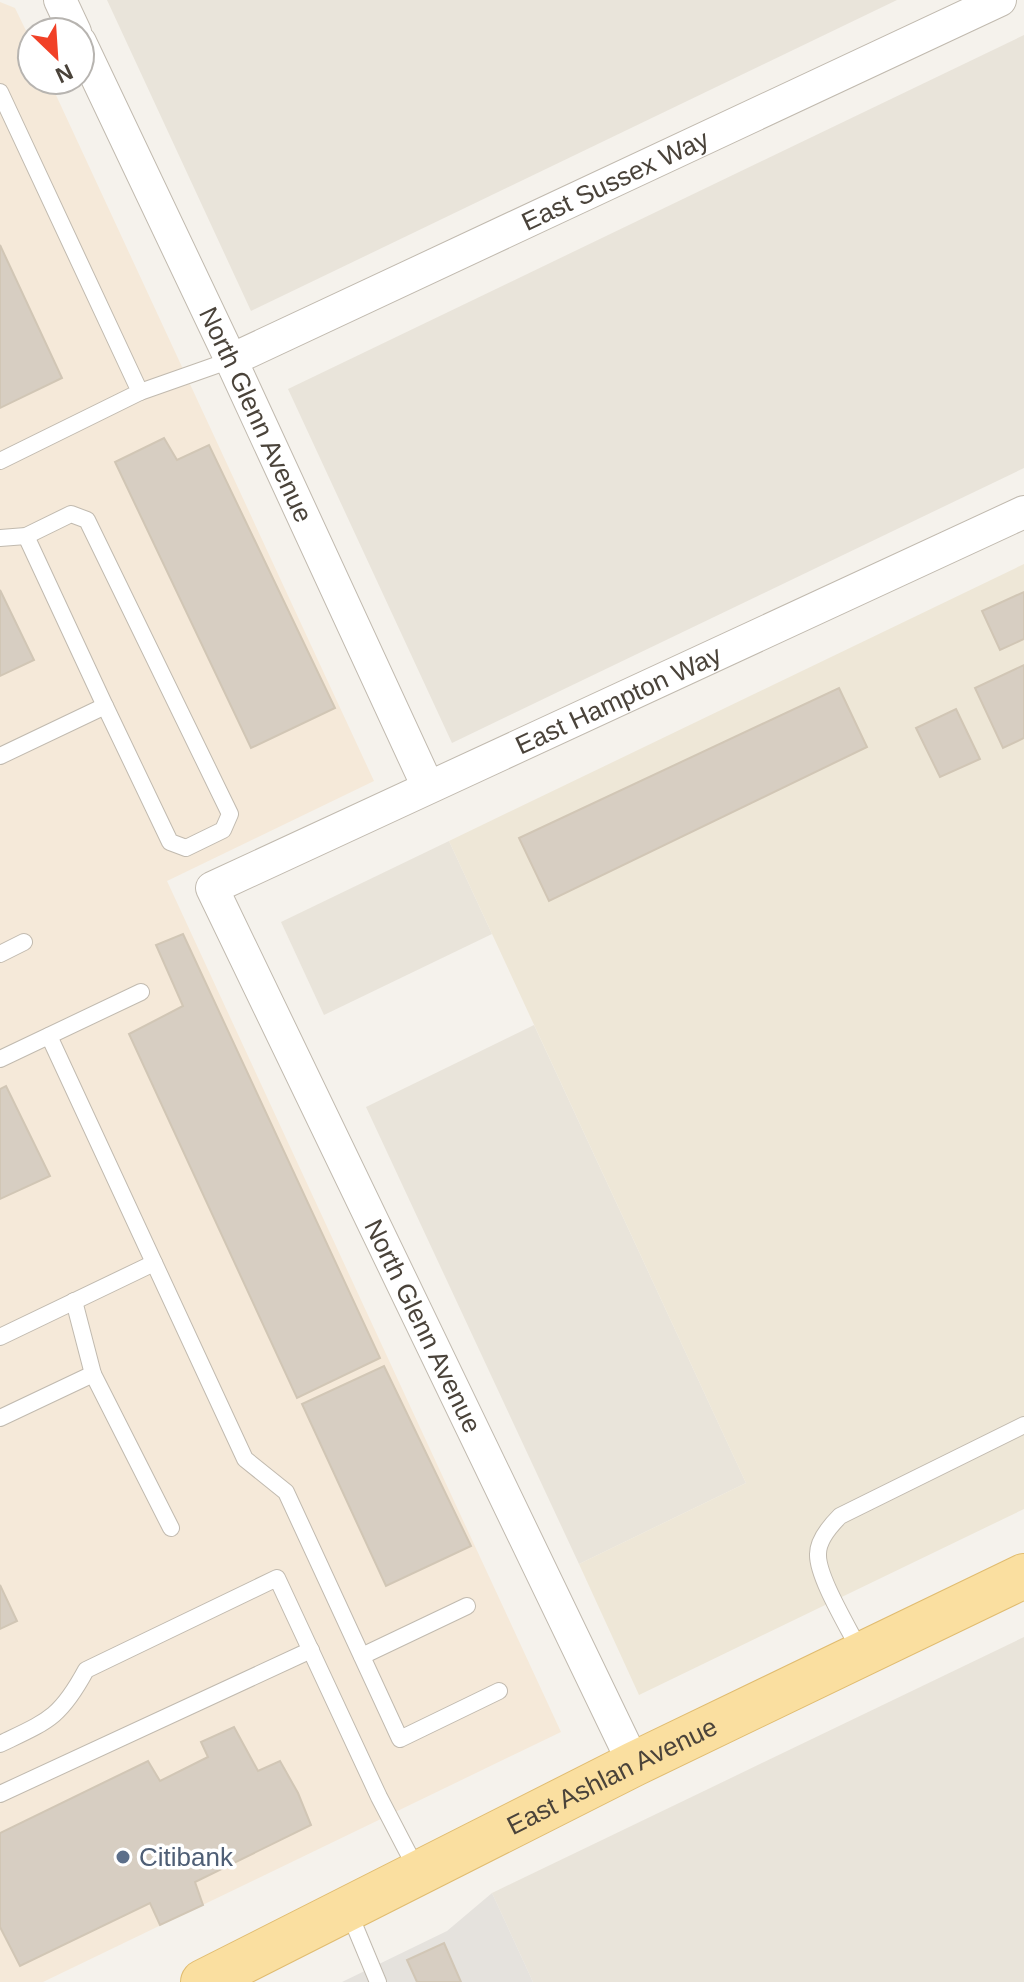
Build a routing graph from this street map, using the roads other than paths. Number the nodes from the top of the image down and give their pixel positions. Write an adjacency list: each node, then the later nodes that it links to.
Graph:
1 (1000, 0): 4 (street, East Sussex Way)
2 (96, 76): 4 (street, North Glenn Avenue)
3 (0, 92): 5 (lane)
4 (231, 360): 5 (lane); 12 (street, North Glenn Avenue)
5 (140, 392): 6 (lane)
6 (0, 461)
7 (1024, 512): 12 (street, East Hampton Way)
8 (26, 536): 9 (lane); 10 (lane); 10 (lane)
9 (0, 538)
10 (105, 706): 11 (lane)
11 (0, 756)
12 (428, 787): 13 (street, East Hampton Way)
13 (212, 888): 33 (street, North Glenn Avenue)
14 (24, 942): 15 (lane)
15 (0, 954)
16 (141, 992): 17 (lane)
17 (49, 1036): 18 (lane); 19 (lane)
18 (0, 1059)
19 (154, 1263): 20 (lane); 30 (lane)
20 (74, 1301): 21 (lane); 22 (lane)
21 (0, 1337)
22 (93, 1374): 23 (lane); 25 (lane)
23 (0, 1418)
24 (1024, 1425): 29 (lane)
25 (171, 1528)
26 (1024, 1576): 29 (main road, East Ashlan Avenue)
27 (467, 1606): 30 (lane)
28 (311, 1650): 32 (lane); 34 (lane); 35 (lane)
29 (861, 1654): 33 (main road, East Ashlan Avenue)
30 (362, 1656): 31 (lane)
31 (499, 1691)
32 (0, 1744)
33 (634, 1764): 35 (main road, East Ashlan Avenue)
34 (0, 1794)
35 (419, 1873): 36 (main road, East Ashlan Avenue)
36 (348, 1909): 37 (main road, East Ashlan Avenue); 38 (lane)
37 (203, 1982)
38 (378, 1982)

